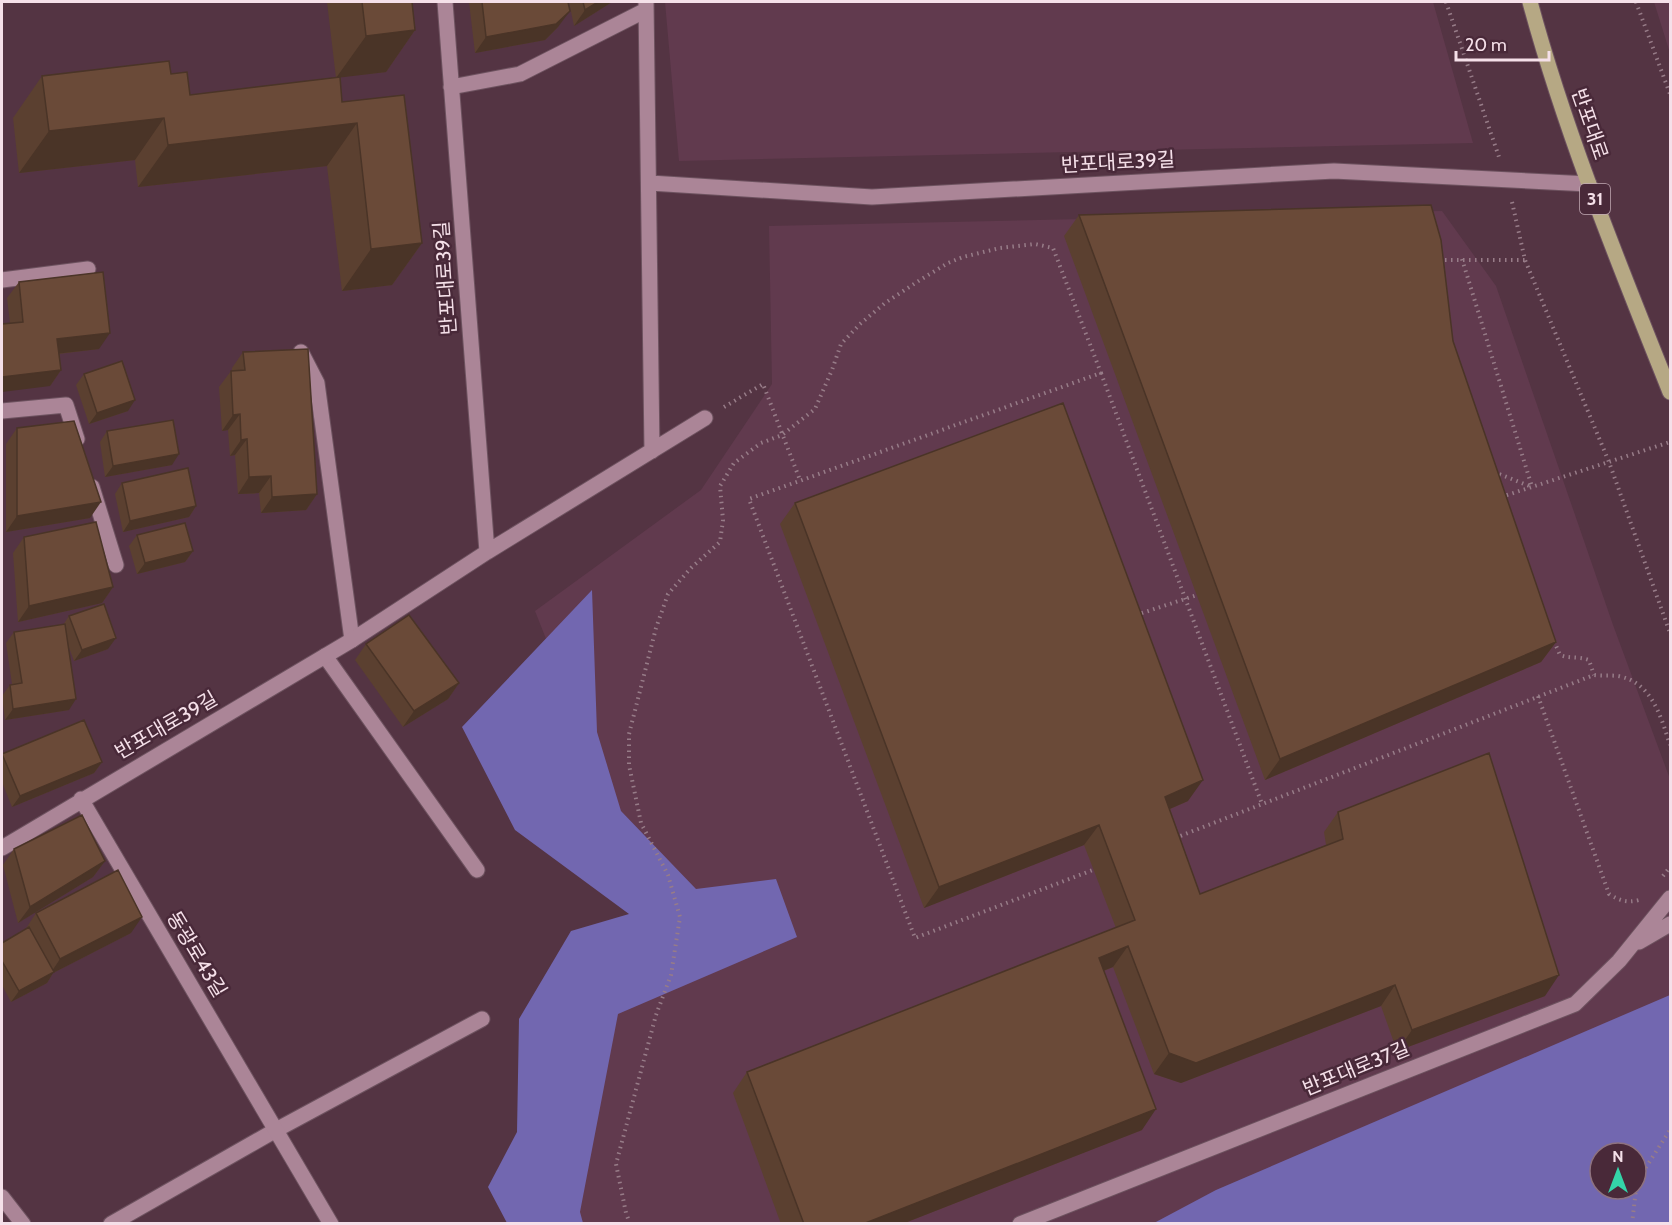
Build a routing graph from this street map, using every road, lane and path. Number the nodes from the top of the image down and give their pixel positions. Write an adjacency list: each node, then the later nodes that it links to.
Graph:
1 (445, 2): 6 (street, 반포대로39길)
2 (1446, 2): 8 (path)
3 (1530, 2): 10 (main road, 반포대로 / 31)
4 (1636, 2): 7 (path)
5 (646, 6): 6 (street); 9 (street)
6 (451, 87): 31 (street, 반포대로39길)
7 (1671, 94)
8 (1507, 180): 9 (street, 반포대로39길); 10 (street, 반포대로39길); 13 (path)
9 (650, 183): 24 (street)
10 (1589, 184): 18 (main road, 반포대로 / 31)
11 (1462, 259): 12 (path); 13 (path); 29 (path)
12 (1435, 260)
13 (1525, 260): 25 (path)
14 (88, 268): 15 (street)
15 (2, 280)
16 (299, 350): 38 (street)
17 (1101, 374): 21 (path); 28 (path); 34 (path)
18 (1671, 392)
19 (2, 411): 23 (street)
20 (705, 418): 21 (path); 24 (street, 반포대로39길)
21 (782, 435): 28 (path); 64 (path)
22 (1671, 442): 25 (path)
23 (80, 450)
24 (652, 452): 31 (street, 반포대로39길)
25 (1609, 462): 29 (path); 36 (path)
26 (1493, 471): 29 (path)
27 (87, 473): 32 (street)
28 (800, 480): 47 (path)
29 (1532, 487): 30 (path)
30 (1496, 498)
31 (487, 552): 38 (street, 반포대로39길)
32 (116, 565)
33 (1209, 591): 34 (path)
34 (1185, 599): 35 (path); 44 (path)
35 (1131, 617)
36 (1671, 633)
37 (1552, 636): 40 (path)
38 (352, 640): 39 (street, 반포대로39길)
39 (325, 656): 43 (street, 반포대로39길); 49 (street)
40 (1594, 675): 41 (path); 42 (path)
41 (1538, 696): 44 (path); 52 (path)
42 (1671, 744)
43 (81, 799): 46 (street, 반포대로39길); 56 (street, 동광로43길)
44 (1262, 804): 45 (path)
45 (1166, 841)
46 (2, 848)
47 (1101, 867)
48 (1671, 867): 50 (path)
49 (477, 870)
50 (1660, 880)
51 (1671, 898): 54 (street, 반포대로37길)
52 (1641, 900)
53 (1671, 924): 54 (street)
54 (1631, 946): 65 (street, 반포대로37길)
55 (482, 1019): 56 (street)
56 (276, 1130): 62 (street); 63 (street, 동광로43길)
57 (1671, 1130): 58 (path)
58 (1648, 1164)
59 (2, 1197): 61 (street)
60 (1635, 1201): 66 (path)
61 (23, 1224)
62 (111, 1224)
63 (331, 1224)
64 (630, 1224)
65 (1020, 1224)
66 (1632, 1224)

